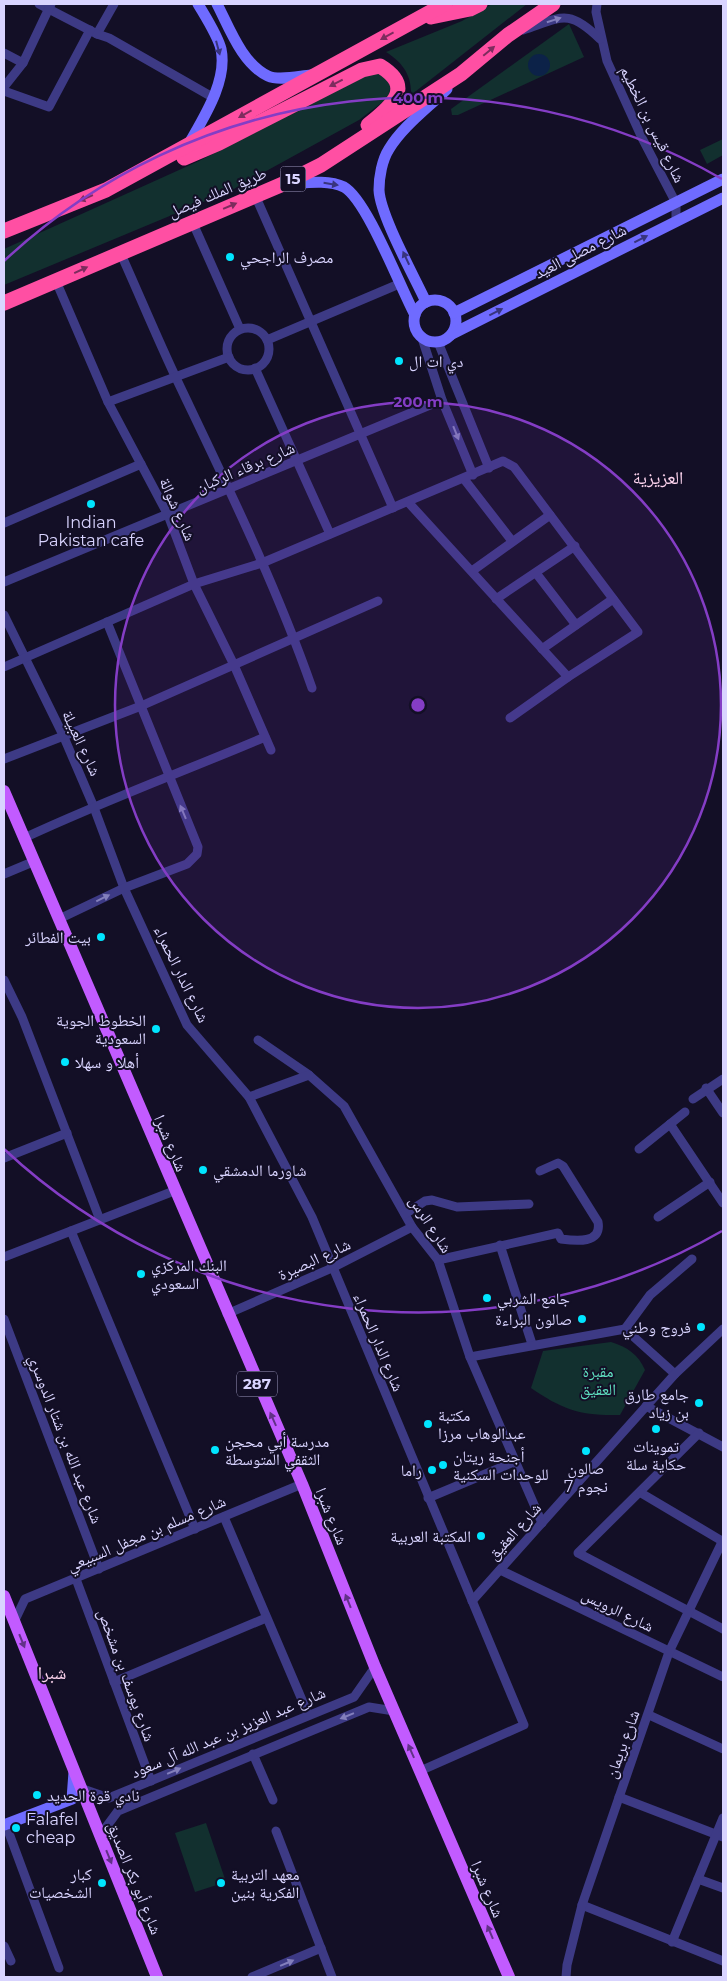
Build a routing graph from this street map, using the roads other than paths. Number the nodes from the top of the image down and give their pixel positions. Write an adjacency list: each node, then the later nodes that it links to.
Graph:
1 (39, 4): 10 (street)
2 (114, 4): 13 (street)
3 (198, 4): 22 (street, one-way to 22)
4 (217, 4): 19 (street)
5 (445, 4): 11 (highway)
6 (480, 4): 11 (highway)
7 (544, 4): 12 (highway)
8 (553, 4): 12 (highway, طريق الملك فيصل / 15)
9 (597, 4): 15 (street, شارع قيس بن الخطيم)
10 (50, 6): 13 (street); 17 (street)
11 (416, 20): 19 (highway, one-way to 19)
12 (524, 24): 14 (highway, طريق الملك فيصل / 15)
13 (94, 32): 21 (street); 22 (street)
14 (508, 35): 15 (street, one-way to 15); 18 (highway, طريق الملك فيصل / 15, one-way to 14)
15 (600, 39): 30 (street, شارع قيس بن الخطيم)
16 (4, 53): 17 (street)
17 (23, 63): 20 (street)
18 (461, 74): 24 (highway, طريق الملك فيصل / 15); 37 (street, one-way to 18)
19 (315, 75): 23 (highway, one-way to 23)
20 (4, 87)
21 (4, 91)
22 (214, 98): 23 (street)
23 (187, 147): 27 (highway)
24 (321, 165): 26 (highway, طريق الملك فيصل / 15); 27 (highway, one-way to 27)
25 (723, 178): 30 (street, شارع مصلى العيد)
26 (282, 184): 28 (highway, طريق الملك فيصل / 15); 36 (street, one-way to 36)
27 (106, 190): 33 (highway, one-way to 33)
28 (255, 195): 31 (highway, طريق الملك فيصل / 15, one-way to 28); 41 (street)
29 (723, 198): 32 (street, شارع مصلى العيد)
30 (676, 203): 32 (street, شارع قيس بن الخطيم); 39 (street, شارع مصلى العيد)
31 (192, 221): 34 (highway, طريق الملك فيصل / 15); 42 (street)
32 (676, 222): 43 (street, شارع مصلى العيد, one-way to 32)
33 (4, 231)
34 (120, 252): 35 (highway, طريق الملك فيصل / 15, one-way to 34); 49 (street)
35 (56, 281): 38 (highway, طريق الملك فيصل / 15); 51 (street, شارع شوالة)
36 (399, 284): 40 (street); 41 (street)
37 (426, 302): 39 (street); 40 (street)
38 (4, 303)
39 (454, 313): 43 (street)
40 (415, 315): 44 (street)
41 (311, 322): 45 (street); 52 (street)
42 (240, 329): 45 (street); 47 (street)
43 (452, 334): 46 (street)
44 (422, 338): 46 (street); 50 (street)
45 (266, 340): 48 (street)
46 (438, 342): 55 (street)
47 (228, 357): 48 (street); 49 (street)
48 (255, 368): 53 (street)
49 (176, 378): 51 (street); 57 (street)
50 (442, 400): 52 (street, شارع برقاء الركبان); 56 (street, one-way to 56)
51 (108, 402): 54 (street, شارع شوالة)
52 (362, 434): 53 (street, شارع برقاء الركبان); 59 (street)
53 (298, 461): 57 (street, شارع برقاء الركبان); 63 (street)
54 (141, 464): 60 (street, شارع شوالة); 62 (street)
55 (489, 468): 56 (street); 61 (street)
56 (468, 477): 58 (street); 64 (street)
57 (231, 489): 60 (street, شارع برقاء الركبان); 66 (street)
58 (408, 502): 59 (street); 67 (street)
59 (393, 508): 63 (street)
60 (168, 515): 69 (street, شارع برقاء الركبان); 70 (street, شارع شوالة)
61 (550, 515): 64 (street); 65 (street)
62 (4, 523)
63 (330, 534): 66 (street)
64 (512, 541): 67 (street)
65 (575, 546): 68 (street); 72 (street)
66 (262, 562): 70 (street); 77 (street)
67 (472, 571): 71 (street)
68 (536, 573): 71 (street); 76 (street)
69 (4, 582)
70 (194, 584): 75 (street); 80 (street, شارع شوالة)
71 (496, 599): 78 (street)
72 (613, 599): 76 (street); 82 (street)
73 (378, 601): 77 (street)
74 (4, 615): 79 (street, شارع العبيلة)
75 (107, 622): 79 (street); 84 (street)
76 (576, 625): 78 (street)
77 (295, 638): 80 (street); 83 (street)
78 (542, 649): 82 (street)
79 (23, 658): 81 (street); 86 (street, شارع العبيلة)
80 (234, 665): 84 (street); 87 (street, شارع شوالة)
81 (4, 667)
82 (568, 676): 85 (street)
83 (312, 688)
84 (141, 706): 86 (street); 90 (street)
85 (510, 718)
86 (63, 735): 89 (street); 92 (street, شارع العبيلة)
87 (266, 737): 88 (street, شارع شوالة); 90 (street)
88 (271, 750)
89 (4, 759)
90 (169, 777): 92 (street); 96 (street, one-way to 90)
91 (4, 791): 93 (main road, شارع شبرا / 287)
92 (93, 806): 93 (street); 96 (street, شارع العبيلة)
93 (24, 838): 94 (main road, شارع شبرا / 287)
94 (35, 861): 95 (street); 97 (main road, شارع شبرا / 287)
95 (4, 874)
96 (124, 888): 97 (street, one-way to 96); 103 (street, شارع الدار الحمراء)
97 (59, 919): 113 (main road, شارع شبرا / 287)
98 (4, 980): 108 (street)
99 (258, 1040): 100 (street, شارع الرس)
100 (309, 1075): 103 (street); 116 (street, شارع الرس)
101 (723, 1079): 102 (street)
102 (706, 1088): 104 (street); 106 (street)
103 (249, 1097): 125 (street, شارع الدار الحمراء)
104 (693, 1099)
105 (685, 1112): 107 (street)
106 (723, 1113)
107 (670, 1124): 109 (street); 112 (street)
108 (67, 1133): 110 (street); 118 (street)
109 (639, 1149)
110 (4, 1158)
111 (540, 1171): 121 (street)
112 (710, 1182): 114 (street); 117 (street)
113 (174, 1191): 118 (street); 126 (main road, شارع شبرا / 287)
114 (723, 1202)
115 (529, 1204): 116 (street)
116 (405, 1214): 119 (street, شارع الرس)
117 (658, 1217)
118 (100, 1220): 120 (street)
119 (412, 1227): 124 (street, شارع الرس); 125 (street, شارع البصيرة)
120 (71, 1231): 122 (street); 142 (street)
121 (500, 1245): 124 (street); 130 (street)
122 (4, 1257)
123 (692, 1259): 128 (street)
124 (438, 1260): 131 (street, شارع الرس)
125 (332, 1268): 126 (street, شارع البصيرة); 139 (street, شارع الدار الحمراء)
126 (227, 1314): 137 (main road, شارع شبرا / 287, one-way to 126)
127 (4, 1319): 144 (street, شارع عبد الله بن شتار الدوسري)
128 (624, 1328): 130 (street); 132 (street)
129 (723, 1330): 132 (street, شارع العقيق)
130 (532, 1344): 131 (street)
131 (470, 1357): 136 (street, شارع الرس)
132 (675, 1374): 133 (street, شارع العقيق)
133 (646, 1406): 134 (street); 141 (street, شارع العقيق)
134 (699, 1433): 135 (street); 138 (street)
135 (723, 1447)
136 (516, 1461): 139 (street); 141 (street, شارع الرس)
137 (302, 1484): 140 (street, شارع مسلم بن مجفل السبيعي); 154 (main road, شارع شبرا / 287, one-way to 137)
138 (641, 1493): 143 (street); 149 (street)
139 (428, 1498): 148 (street, شارع الدار الحمراء)
140 (224, 1517): 142 (street, شارع مسلم بن مجفل السبيعي); 150 (street)
141 (542, 1522): 145 (street, شارع العقيق)
142 (194, 1529): 144 (street, شارع مسلم بن مجفل السبيعي)
143 (723, 1540): 149 (street, شارع بريمان)
144 (99, 1569): 146 (street, شارع مسلم بن مجفل السبيعي)
145 (500, 1570): 148 (street, شارع العقيق); 153 (street, شارع الرويس)
146 (76, 1579): 151 (street, شارع مسلم بن مجفل السبيعي); 156 (street, شارع يوسف بن مشخص)
147 (4, 1596): 151 (main road, شارع أبو بكر الصديق)
148 (472, 1601): 163 (street, شارع الدار الحمراء)
149 (688, 1611): 152 (street); 153 (street, شارع بريمان)
150 (266, 1618): 156 (street); 158 (street)
151 (14, 1622): 162 (main road, شارع أبو بكر الصديق, one-way to 162)
152 (723, 1629)
153 (669, 1652): 155 (street, شارع الرويس); 159 (street, شارع بريمان)
154 (375, 1667): 157 (main road, شارع شبرا / 287); 158 (street, شارع عبد العزيز بن عبد الله آل سعود)
155 (723, 1677)
156 (114, 1682): 164 (street, شارع يوسف بن مشخص)
157 (394, 1711): 161 (street, شارع عبد العزيز بن عبد الله آل سعود, one-way to 161); 163 (main road, شارع شبرا / 287, one-way to 157)
158 (308, 1714): 164 (street, شارع عبد العزيز بن عبد الله آل سعود, one-way to 158)
159 (648, 1715): 160 (street); 166 (street, شارع بريمان)
160 (723, 1749)
161 (253, 1754): 167 (street); 171 (street, شارع عبد العزيز بن عبد الله آل سعود)
162 (74, 1772): 165 (main road, شارع أبو بكر الصديق); 169 (street)
163 (420, 1772): 183 (main road, شارع شبرا / 287, one-way to 163)
164 (150, 1781): 165 (street, شارع عبد العزيز بن عبد الله آل سعود)
165 (80, 1788): 171 (main road, شارع أبو بكر الصديق)
166 (619, 1797): 172 (street); 175 (street, شارع بريمان)
167 (273, 1800)
168 (723, 1818): 172 (street)
169 (5, 1825): 182 (street)
170 (276, 1831): 178 (street)
171 (100, 1834): 184 (main road, شارع أبو بكر الصديق, one-way to 184)
172 (720, 1835): 173 (street)
173 (698, 1879): 174 (street); 176 (street)
174 (723, 1888)
175 (582, 1905): 176 (street); 181 (street, شارع بريمان)
176 (672, 1942): 180 (street)
177 (4, 1946): 179 (street)
178 (321, 1948): 185 (street, one-way to 178); 186 (street)
179 (11, 1961)
180 (723, 1961)
181 (567, 1965): 187 (street); 188 (street)
182 (59, 1968)
183 (508, 1974)
184 (157, 1977)
185 (252, 1977)
186 (332, 1977)
187 (558, 1977)
188 (566, 1977)

